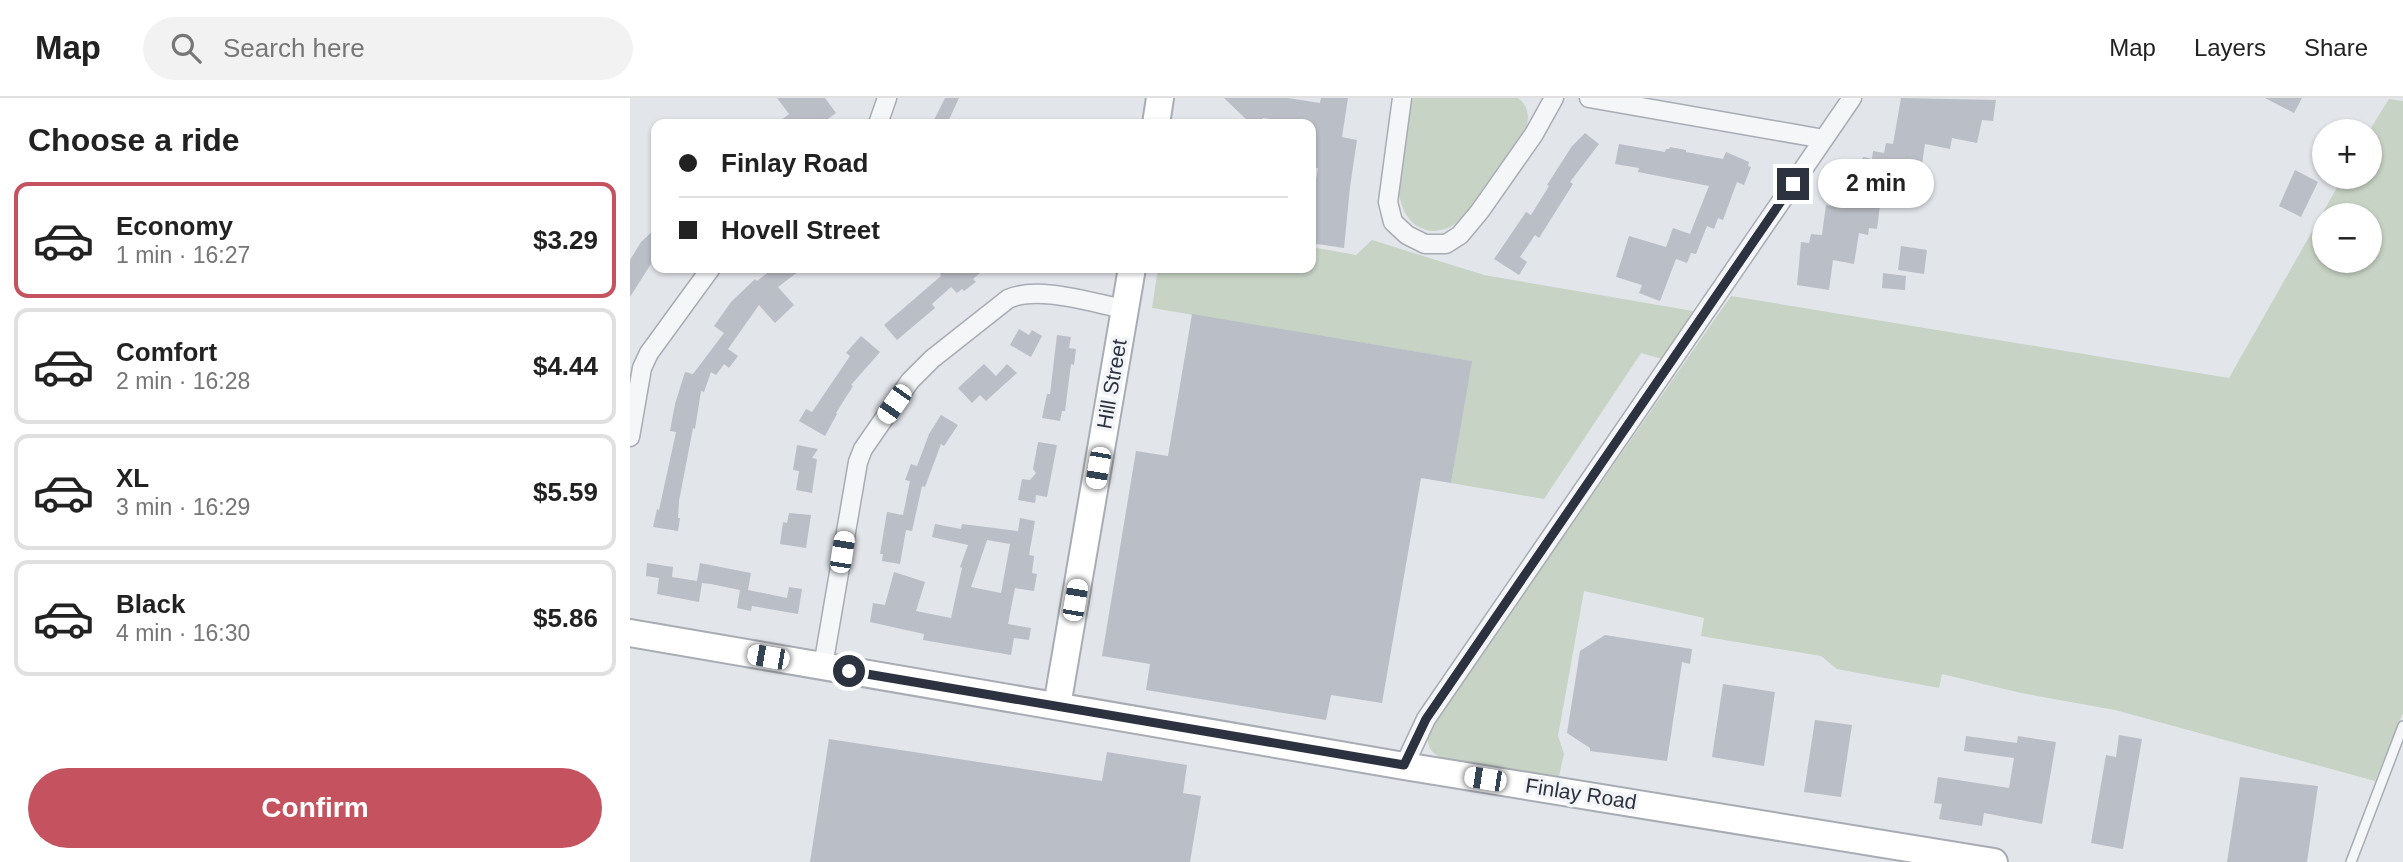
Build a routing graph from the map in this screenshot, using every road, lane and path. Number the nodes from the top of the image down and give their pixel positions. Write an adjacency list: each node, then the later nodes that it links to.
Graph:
1 (887, 98): 7 (street)
2 (1160, 98): 8 (street)
3 (1402, 98): 4 (street)
4 (1554, 98)
5 (1589, 98): 9 (street)
6 (1852, 98): 9 (street)
7 (880, 119)
8 (1157, 119)
9 (1824, 139): 18 (street)
10 (707, 273): 13 (street)
11 (1131, 273): 12 (street, Hill Street)
12 (1125, 309): 15 (street); 16 (street, Hill Street)
13 (630, 437)
14 (630, 633): 15 (street, Finlay Road)
15 (823, 666): 16 (street, Finlay Road)
16 (1057, 706): 18 (street, Finlay Road)
17 (2403, 726): 21 (lane)
18 (1404, 765): 19 (street, Finlay Road)
19 (1949, 858): 20 (street, Finlay Road)
20 (1994, 862)
21 (2351, 862)

